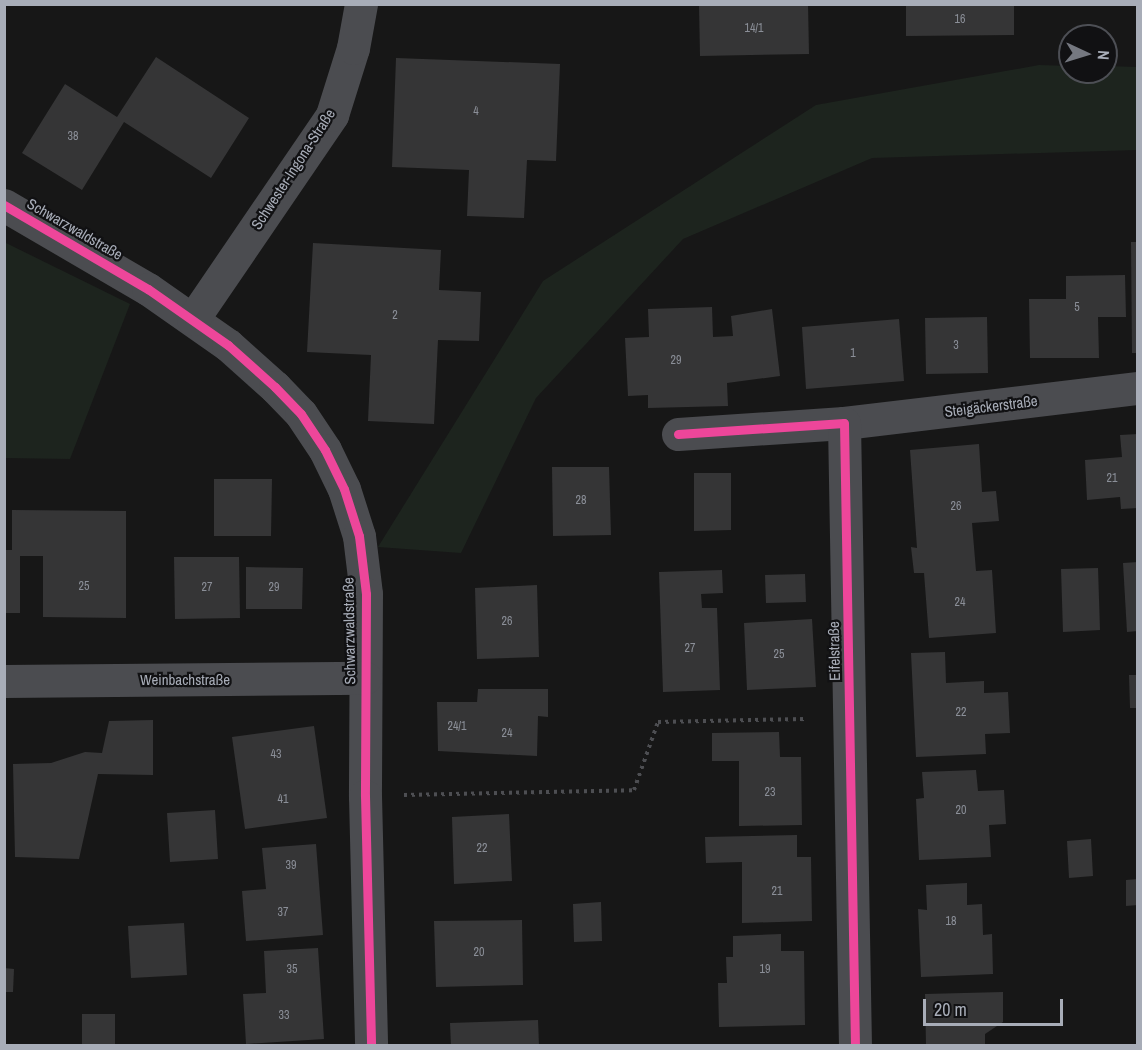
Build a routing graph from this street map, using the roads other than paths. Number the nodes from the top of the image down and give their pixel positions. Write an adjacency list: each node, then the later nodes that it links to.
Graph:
1 (361, 4): 3 (street, Schwester-Ingona-Straße)
2 (4, 205): 3 (street, Schwarzwaldstraße)
3 (193, 319): 7 (street, Schwarzwaldstraße)
4 (1137, 388): 5 (street, Steigäckerstraße)
5 (844, 423): 6 (street); 10 (street, Eifelstraße)
6 (678, 434)
7 (365, 678): 8 (street, Weinbachstraße); 9 (street, Schwarzwaldstraße)
8 (4, 681)
9 (371, 1046)
10 (855, 1046)

